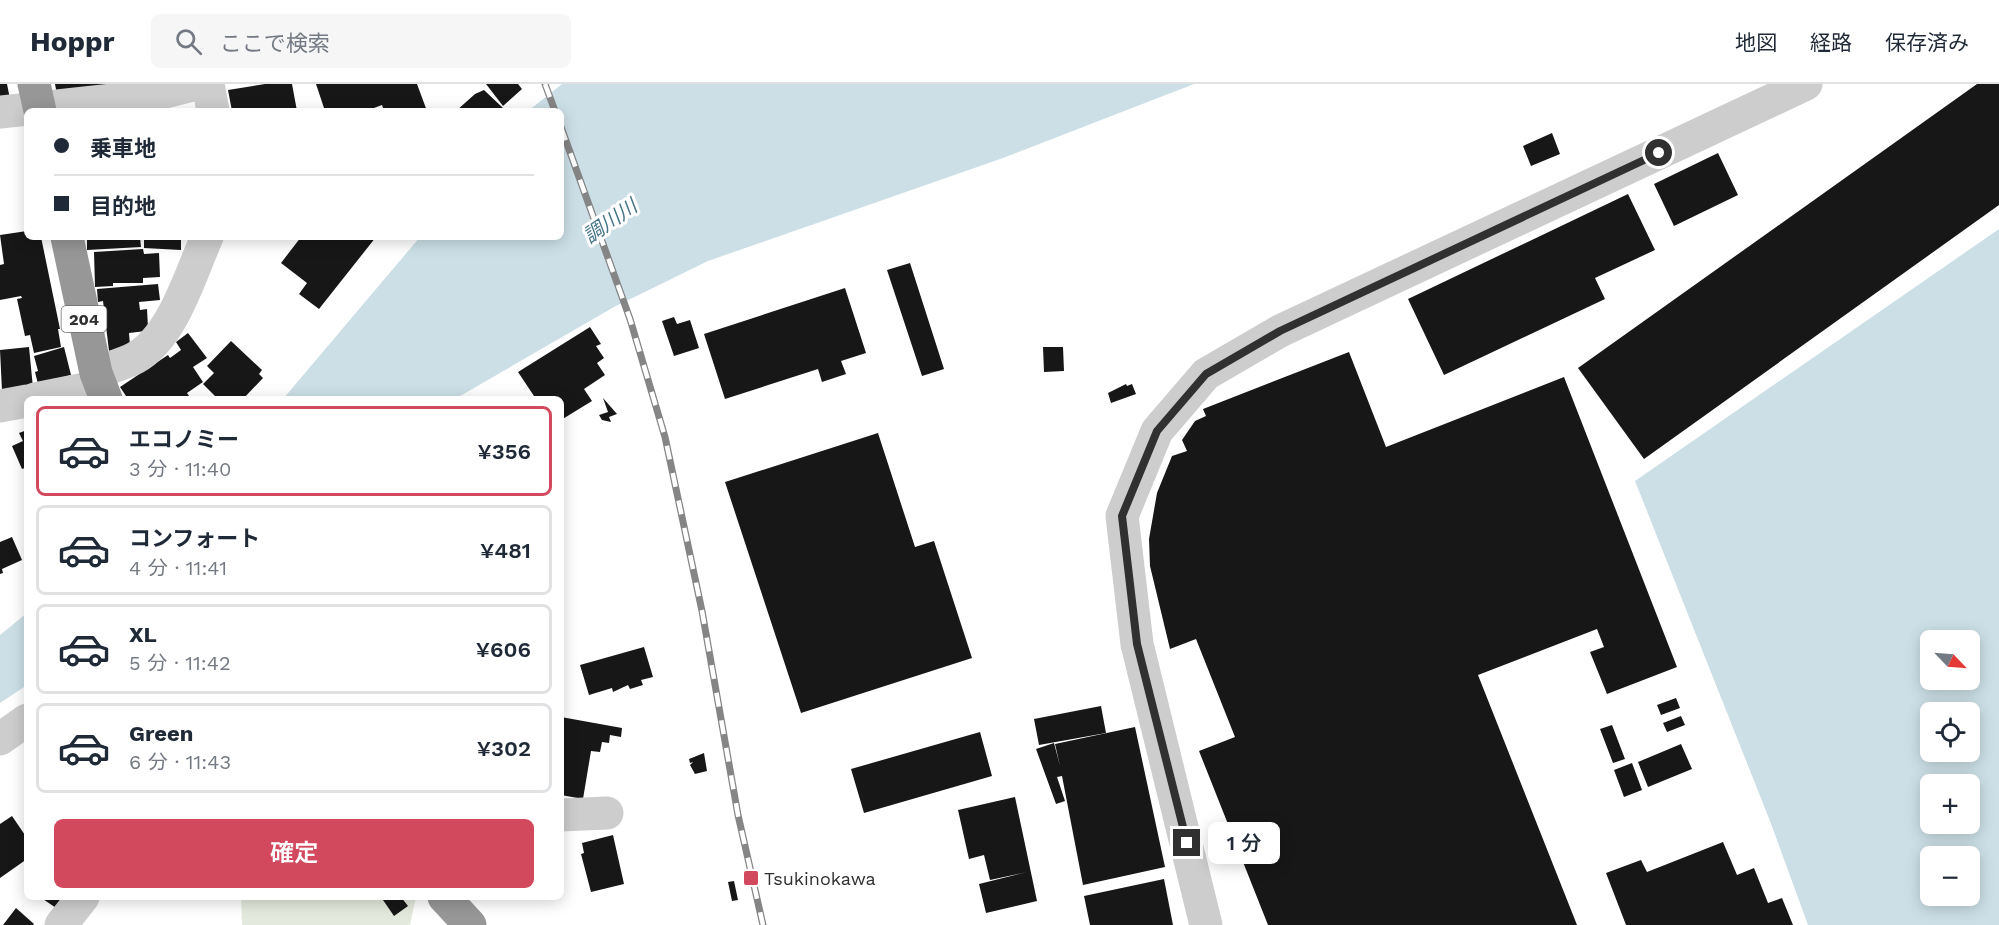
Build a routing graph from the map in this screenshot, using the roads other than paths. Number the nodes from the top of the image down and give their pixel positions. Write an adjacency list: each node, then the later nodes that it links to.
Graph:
1 (197, 84): 4 (street)
2 (208, 84): 5 (street)
3 (1806, 84): 21 (street)
4 (37, 101): 6 (street)
5 (212, 108)
6 (0, 112)
7 (68, 240): 9 (highway, 204)
8 (206, 240): 9 (street)
9 (100, 386): 10 (street)
10 (50, 396)
11 (24, 401): 12 (street)
12 (0, 406)
13 (24, 722): 14 (street)
14 (0, 739)
15 (607, 813): 16 (street)
16 (564, 815)
17 (81, 900): 19 (street)
18 (447, 900): 20 (highway)
19 (61, 925)
20 (470, 925)
21 (1206, 925)

